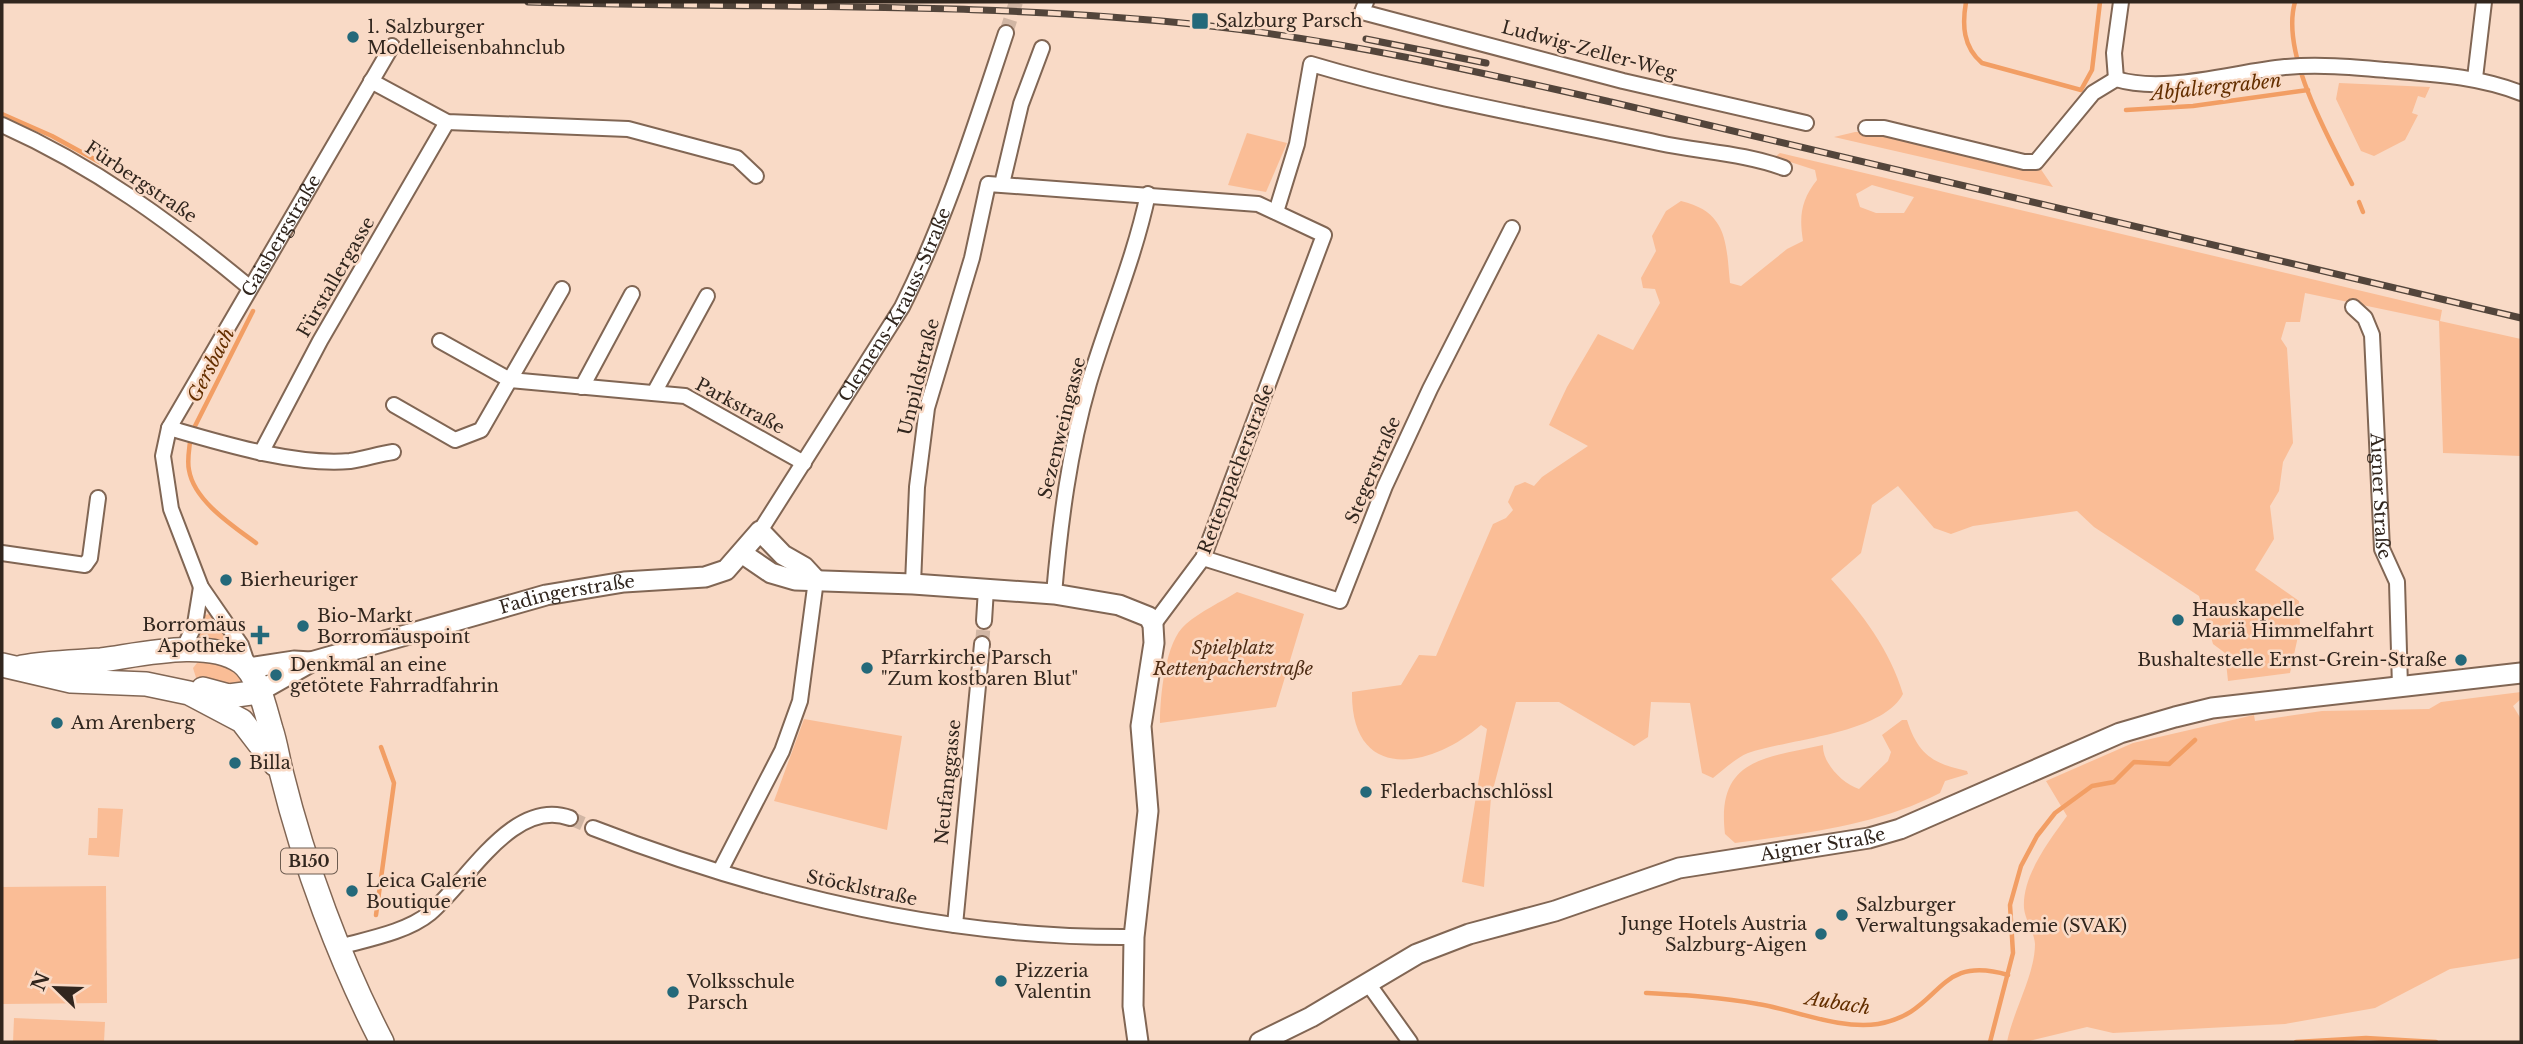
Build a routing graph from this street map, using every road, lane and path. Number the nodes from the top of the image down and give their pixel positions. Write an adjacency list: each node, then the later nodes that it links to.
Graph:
1 (2121, 2): 8 (street)
2 (2484, 2): 7 (street)
3 (1364, 7): 12 (street, Ludwig-Zeller-Weg)
4 (1006, 33): 34 (street, Clemens-Krauss-Straße)
5 (391, 46): 9 (street, Gaisbergstraße)
6 (1042, 48): 17 (street)
7 (2476, 78): 8 (street); 10 (street)
8 (2116, 79): 14 (street)
9 (372, 80): 11 (street); 21 (street, Gaisbergstraße)
10 (2521, 93)
11 (447, 122): 16 (street); 33 (street, Fürstallergasse)
12 (1806, 123)
13 (2, 125): 21 (street, Fürbergstraße)
14 (1866, 128)
15 (1784, 168): 19 (street)
16 (756, 176)
17 (995, 184): 18 (street, Rettenpacherstraße); 41 (street, Unpildstraße)
18 (1148, 194): 19 (street, Rettenpacherstraße); 44 (street, Sezenweingasse)
19 (1276, 212): 39 (street, Rettenpacherstraße)
20 (1512, 228): 39 (street, Stegerstraße)
21 (249, 287): 31 (street, Gaisbergstraße)
22 (562, 289): 27 (street)
23 (632, 294): 28 (street)
24 (707, 296): 29 (street)
25 (2353, 307): 54 (street, Aigner Straße)
26 (440, 341): 27 (street, Parkstraße)
27 (510, 380): 28 (street, Parkstraße); 30 (street)
28 (583, 387): 29 (street, Parkstraße)
29 (654, 393): 34 (street, Parkstraße)
30 (394, 405)
31 (169, 428): 33 (street); 42 (street, Gaisbergstraße)
32 (393, 452): 33 (street)
33 (261, 453)
34 (804, 463): 36 (street, Clemens-Krauss-Straße)
35 (98, 498): 37 (street)
36 (760, 531): 38 (street, Clemens-Krauss-Straße); 40 (street)
37 (2, 553)
38 (743, 554): 40 (street); 49 (street, Fadingerstraße)
39 (1203, 558): 46 (street, Rettenpacherstraße)
40 (816, 580): 41 (street); 59 (street)
41 (913, 584): 43 (street)
42 (201, 587): 48 (street); 51 (street, Gaisbergstraße)
43 (986, 589): 44 (street); 45 (street)
44 (1054, 594): 46 (street)
45 (984, 621)
46 (1153, 625): 61 (street)
47 (982, 644): 60 (street, Neufanggasse)
48 (183, 650): 50 (main road, B150); 51 (main road, B150); 53 (main road)
49 (311, 662): 51 (street, Fadingerstraße); 55 (street, Fadingerstraße)
50 (12, 666): 53 (main road, B150)
51 (248, 668): 55 (main road, Gaisbergstraße / B150)
52 (2521, 673): 54 (street, Aigner Straße)
53 (185, 686): 55 (main road); 56 (main road, Gaisbergstraße / B150)
54 (2400, 687): 63 (street, Aigner Straße)
55 (258, 692): 56 (main road, Gaisbergstraße / B150)
56 (281, 774): 62 (main road, Gaisbergstraße / B150)
57 (570, 818): 62 (street)
58 (593, 828): 59 (street, Stöcklstraße)
59 (720, 871): 60 (street, Stöcklstraße)
60 (955, 925): 61 (street, Stöcklstraße)
61 (1133, 937): 65 (street)
62 (339, 947): 64 (main road, Gaisbergstraße / B150)
63 (1367, 982): 66 (street, Aigner Straße); 67 (street)
64 (382, 1042)
65 (1138, 1042)
66 (1260, 1042)
67 (1410, 1042)

